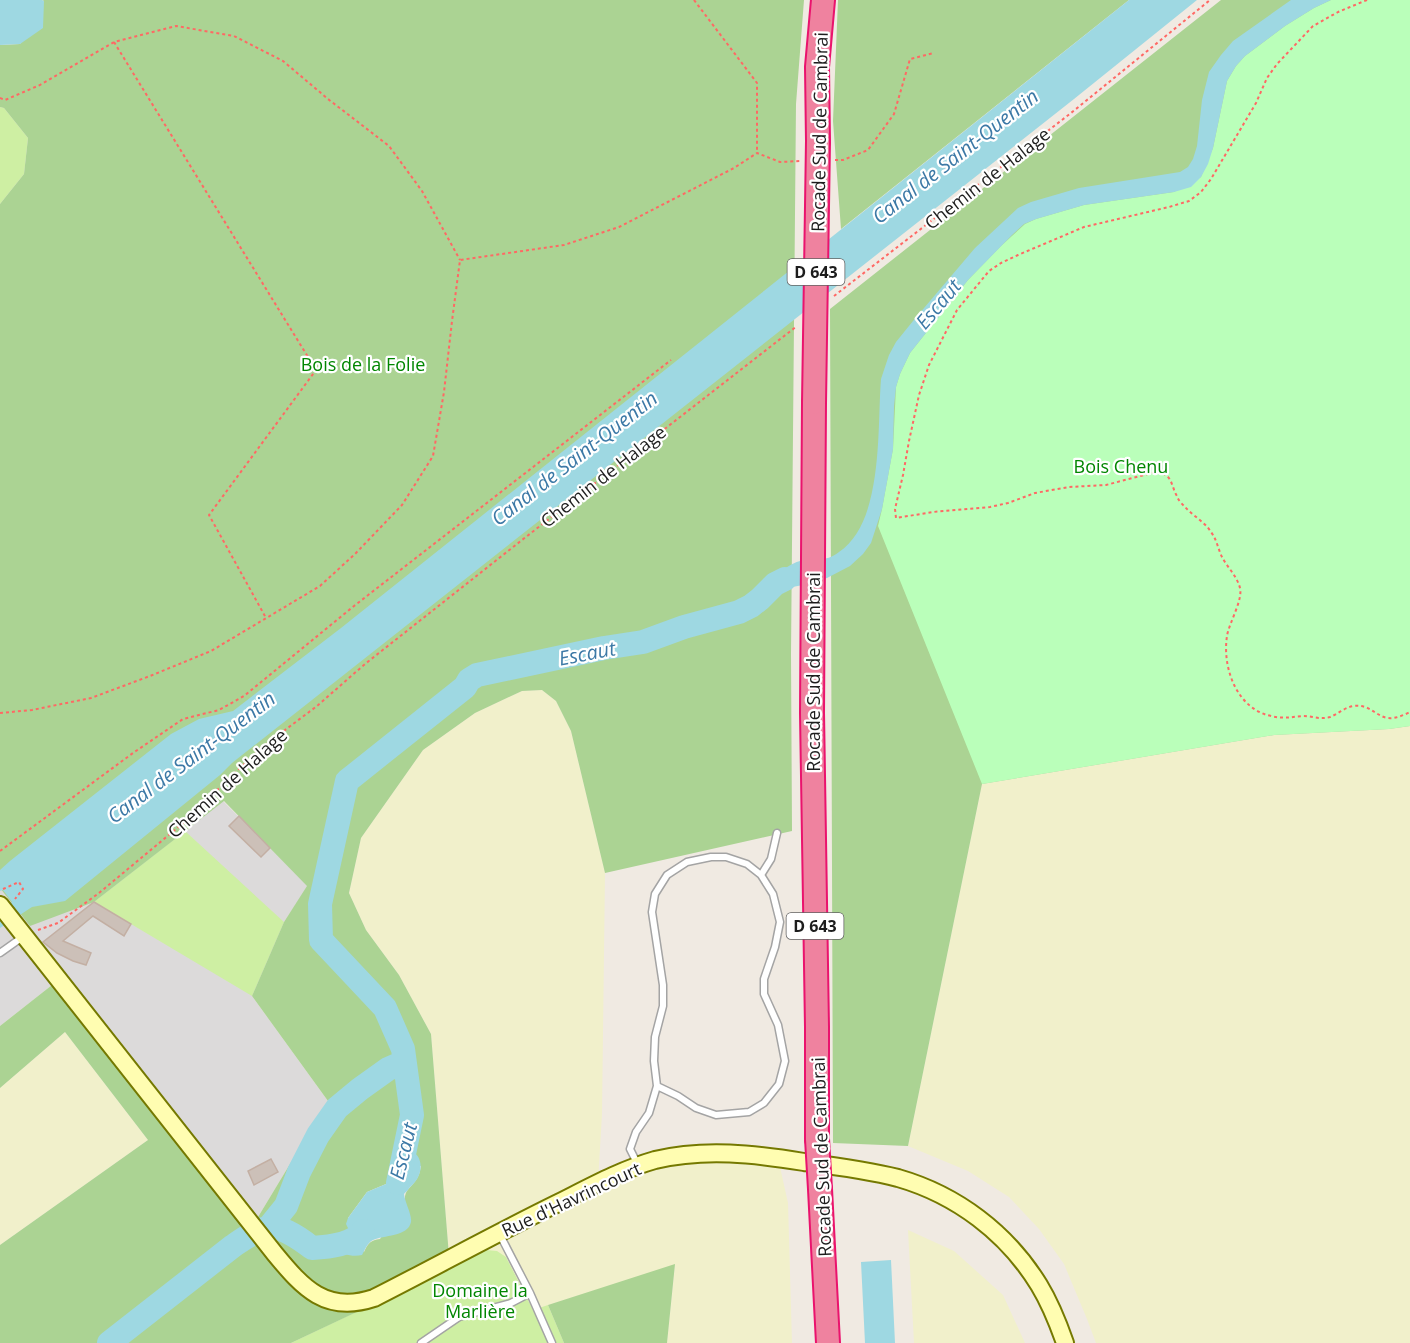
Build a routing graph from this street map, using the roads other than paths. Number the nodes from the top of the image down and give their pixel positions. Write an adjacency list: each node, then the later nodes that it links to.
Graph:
1 (823, 0): 13 (highway, Rocade Sud de Cambrai / D 643, bridge)
2 (777, 833): 3 (lane)
3 (761, 875): 7 (lane); 7 (lane)
4 (5, 899): 5 (street, Rue d'Havrincourt)
5 (23, 933): 6 (lane); 9 (street, Rue d'Havrincourt)
6 (0, 953)
7 (657, 1086): 8 (lane)
8 (638, 1166): 9 (street, Rue d'Havrincourt); 14 (street, Rue d'Havrincourt)
9 (499, 1233): 10 (lane)
10 (530, 1293): 11 (lane); 12 (lane)
11 (420, 1343)
12 (552, 1343)
13 (828, 1343)
14 (1065, 1343)

